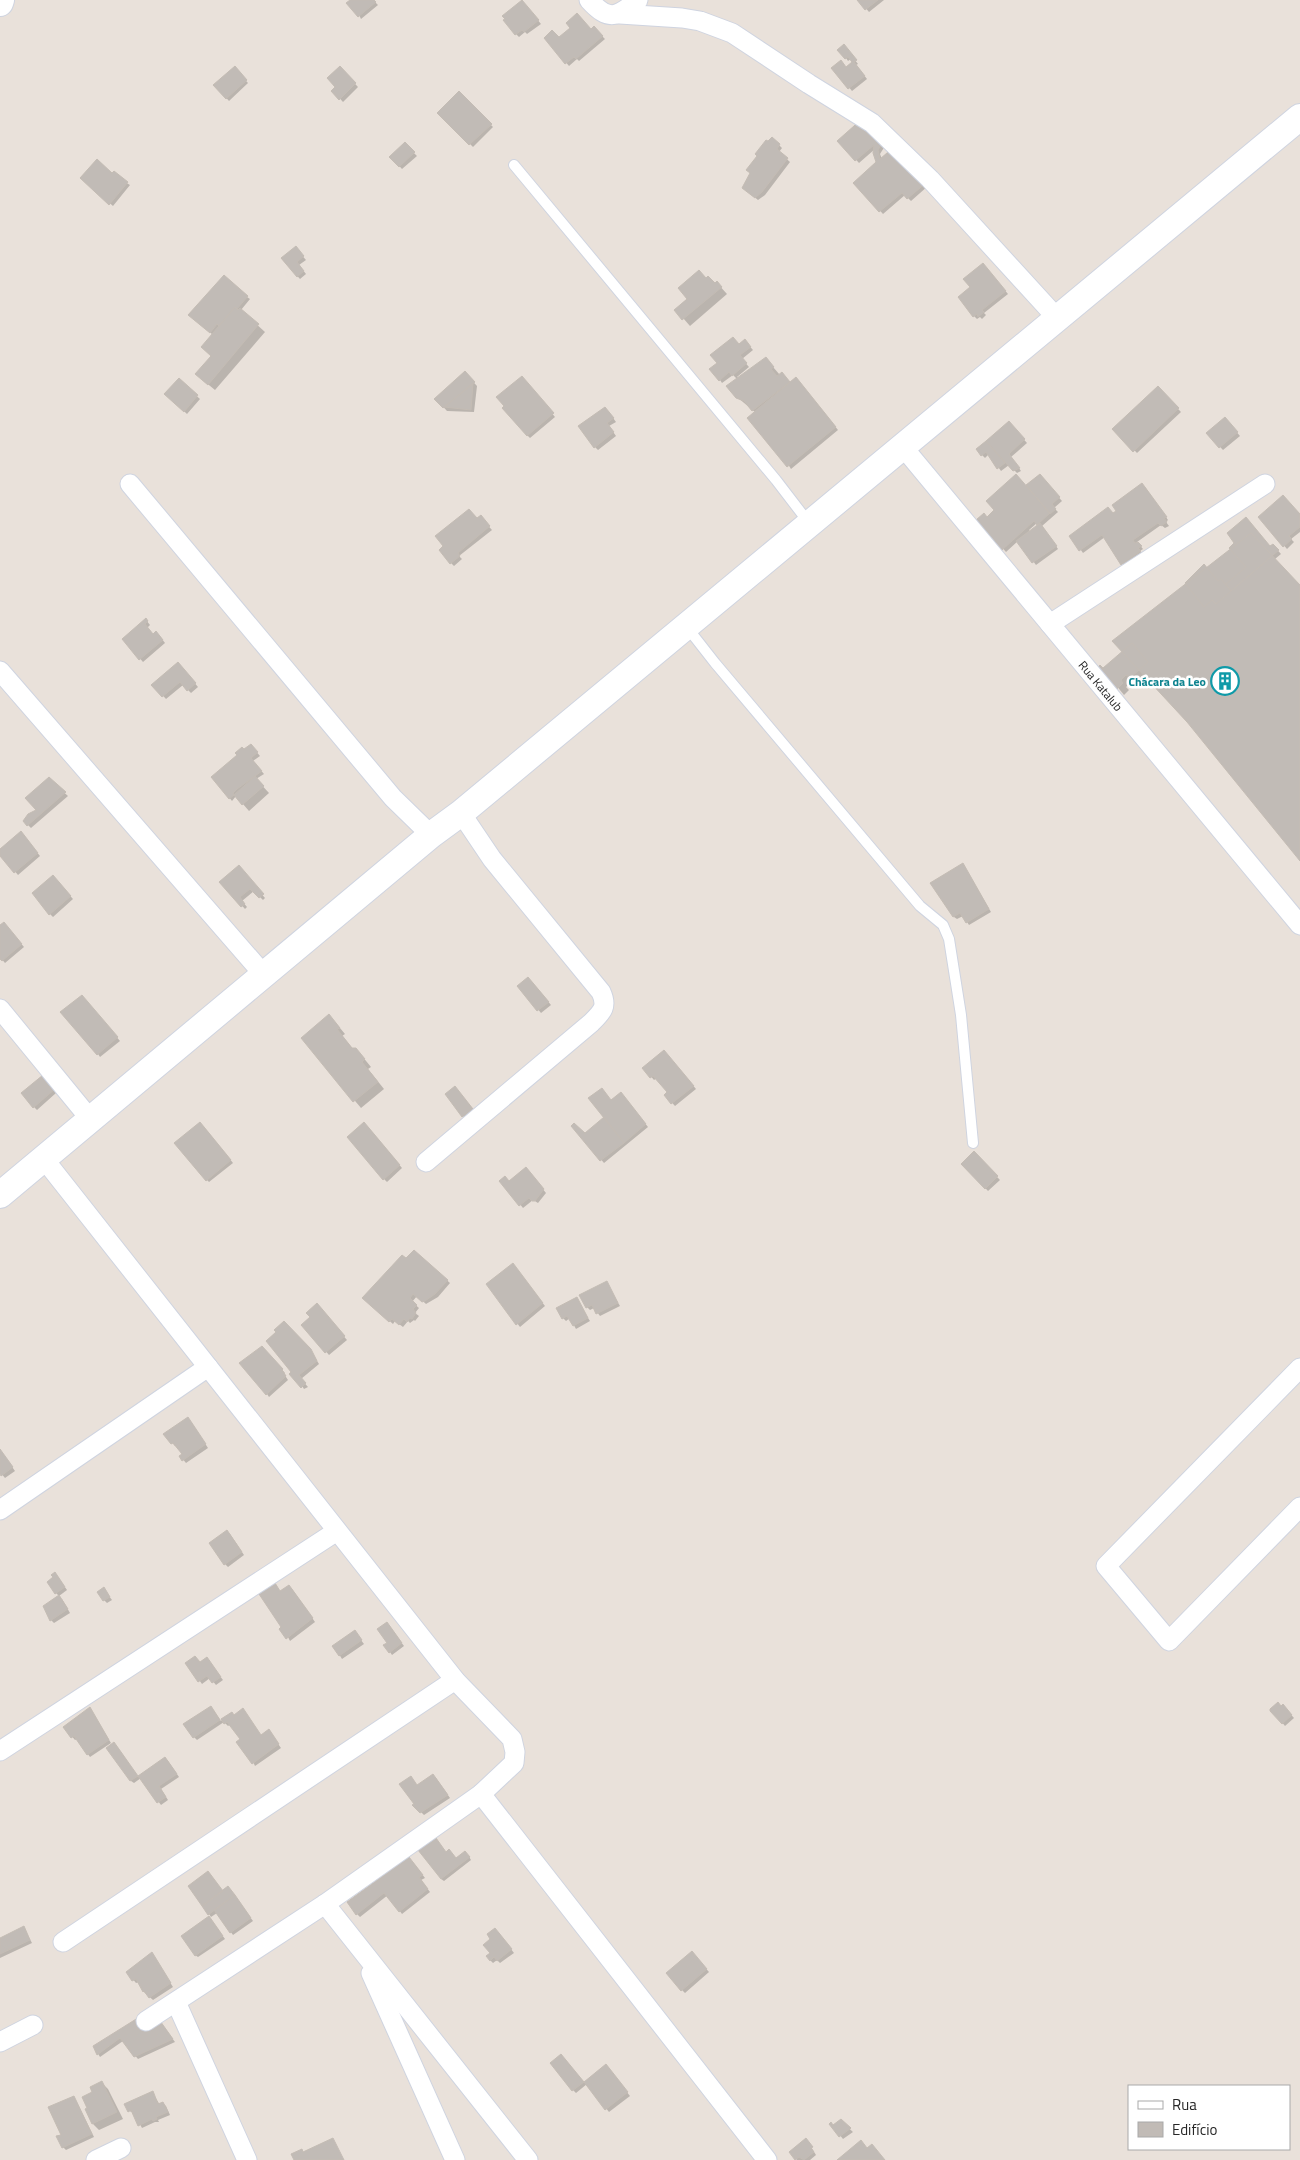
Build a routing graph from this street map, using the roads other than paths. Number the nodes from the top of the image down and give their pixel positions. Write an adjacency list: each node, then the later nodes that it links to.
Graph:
1 (589, 0): 3 (street)
2 (638, 0): 3 (street)
3 (620, 14): 6 (street)
4 (1300, 117): 6 (main road)
5 (514, 165): 10 (lane)
6 (1057, 318): 7 (main road)
7 (903, 447): 10 (main road); 11 (street, Rua Katalub)
8 (130, 484): 15 (street)
9 (1266, 484): 11 (street)
10 (809, 524): 12 (main road)
11 (1050, 624): 16 (street, Rua Katalub)
12 (686, 625): 14 (main road); 20 (lane)
13 (0, 671): 17 (street)
14 (461, 813): 15 (main road); 22 (street)
15 (431, 835): 17 (main road)
16 (1300, 924)
17 (265, 976): 19 (main road)
18 (0, 1009): 19 (street)
19 (91, 1120): 21 (main road)
20 (973, 1144)
21 (44, 1159): 23 (main road); 24 (street)
22 (426, 1162)
23 (0, 1195)
24 (208, 1367): 27 (street); 28 (street)
25 (1300, 1368): 26 (street)
26 (1300, 1507)
27 (0, 1510)
28 (337, 1531): 29 (street); 30 (street)
29 (455, 1680): 31 (street); 33 (street)
30 (0, 1752)
31 (481, 1794): 32 (street); 44 (street)
32 (325, 1904): 34 (street); 35 (street)
33 (63, 1942)
34 (359, 1947): 42 (street); 43 (street)
35 (176, 2002): 36 (street); 41 (street)
36 (146, 2020)
37 (33, 2025): 38 (street)
38 (0, 2042)
39 (121, 2148): 40 (street)
40 (96, 2160)
41 (247, 2160)
42 (456, 2160)
43 (528, 2160)
44 (767, 2160)

